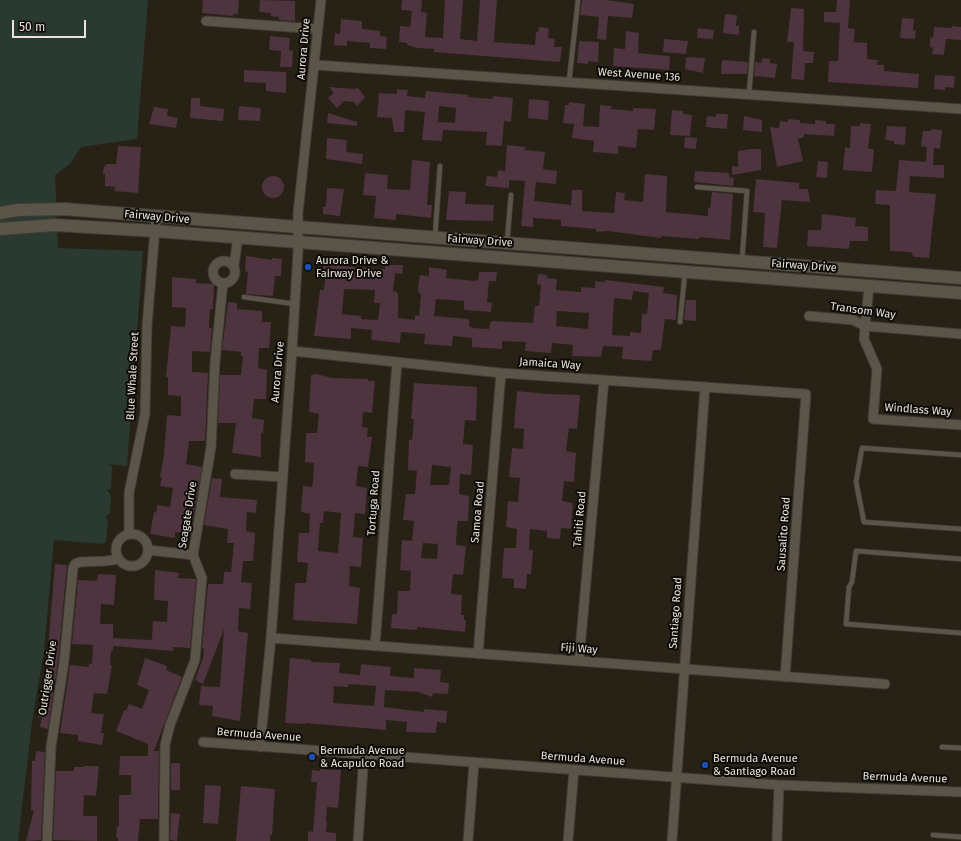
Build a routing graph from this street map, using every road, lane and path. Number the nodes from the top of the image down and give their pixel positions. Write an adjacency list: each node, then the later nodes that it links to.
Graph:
1 (321, 0): 4 (street, Aurora Drive)
2 (578, 0): 7 (lane)
3 (206, 21): 4 (street)
4 (318, 28): 6 (street, Aurora Drive)
5 (754, 32): 8 (lane)
6 (315, 65): 7 (street, West Avenue 136); 15 (street, Aurora Drive)
7 (569, 82): 8 (street, West Avenue 136)
8 (749, 94): 9 (street, West Avenue 136)
9 (961, 109)
10 (440, 166): 19 (lane)
11 (696, 187): 24 (lane)
12 (511, 195): 21 (lane)
13 (0, 213): 14 (street, Fairway Drive)
14 (156, 217): 15 (street, Fairway Drive); 17 (street, Blue Whale Street)
15 (299, 227): 19 (street, Fairway Drive); 20 (street, Aurora Drive)
16 (0, 228): 17 (street, Fairway Drive)
17 (155, 231): 18 (street, Fairway Drive); 49 (street, Blue Whale Street)
18 (238, 237): 20 (street, Fairway Drive); 25 (street)
19 (435, 237): 21 (street, Fairway Drive)
20 (297, 241): 23 (street, Fairway Drive); 33 (street, Aurora Drive)
21 (507, 243): 22 (street, Fairway Drive)
22 (543, 246): 23 (street); 24 (street, Fairway Drive)
23 (541, 260): 27 (street, Fairway Drive)
24 (742, 261): 26 (street, Fairway Drive)
25 (234, 265): 29 (street); 29 (street)
26 (870, 271): 28 (street, Fairway Drive); 30 (street)
27 (685, 272): 30 (street, Fairway Drive); 35 (lane)
28 (961, 278)
29 (223, 283): 51 (street, Seagate Drive)
30 (869, 286): 31 (street, Fairway Drive); 36 (street)
31 (961, 293)
32 (244, 297): 33 (lane)
33 (295, 304): 38 (street, Aurora Drive)
34 (809, 316): 36 (street, Transom Way)
35 (680, 322)
36 (865, 326): 37 (street, Transom Way); 44 (street, Windlass Way)
37 (961, 334)
38 (292, 351): 39 (street, Jamaica Way); 47 (street, Aurora Drive)
39 (397, 362): 40 (street, Jamaica Way); 56 (street, Tortuga Road)
40 (501, 373): 41 (street, Jamaica Way); 57 (street, Samoa Road)
41 (604, 380): 42 (street, Jamaica Way); 58 (street, Tahiti Road)
42 (705, 387): 43 (street, Jamaica Way); 59 (street, Santiago Road)
43 (806, 394): 60 (street, Sausalito Road)
44 (961, 424)
45 (961, 455): 48 (lane)
46 (235, 474): 47 (street)
47 (282, 477): 55 (street, Aurora Drive)
48 (961, 530)
49 (129, 534): 50 (street); 52 (street)
50 (148, 550): 51 (street); 52 (street)
51 (194, 555): 75 (street, Seagate Drive)
52 (119, 559): 74 (street, Outrigger Drive)
53 (961, 559): 54 (lane)
54 (961, 633)
55 (271, 638): 56 (street, Fiji Way); 63 (street, Aurora Drive)
56 (375, 646): 57 (street, Fiji Way)
57 (478, 654): 58 (street, Fiji Way)
58 (579, 661): 59 (street, Fiji Way)
59 (684, 669): 60 (street, Fiji Way); 69 (street, Santiago Road)
60 (785, 677): 61 (street, Fiji Way)
61 (885, 684)
62 (203, 742): 63 (street, Bermuda Avenue)
63 (260, 747): 66 (street, Bermuda Avenue)
64 (942, 747): 65 (lane)
65 (961, 748)
66 (364, 754): 67 (street, Bermuda Avenue); 76 (street)
67 (474, 763): 68 (street, Bermuda Avenue); 77 (street)
68 (574, 770): 69 (street, Bermuda Avenue); 78 (street)
69 (676, 778): 70 (street, Bermuda Avenue); 79 (street, Santiago Road)
70 (779, 786): 71 (street, Bermuda Avenue); 80 (street)
71 (961, 792)
72 (933, 835): 73 (lane)
73 (961, 837)
74 (47, 841)
75 (164, 841)
76 (358, 841)
77 (468, 841)
78 (568, 841)
79 (672, 841)
80 (777, 841)

